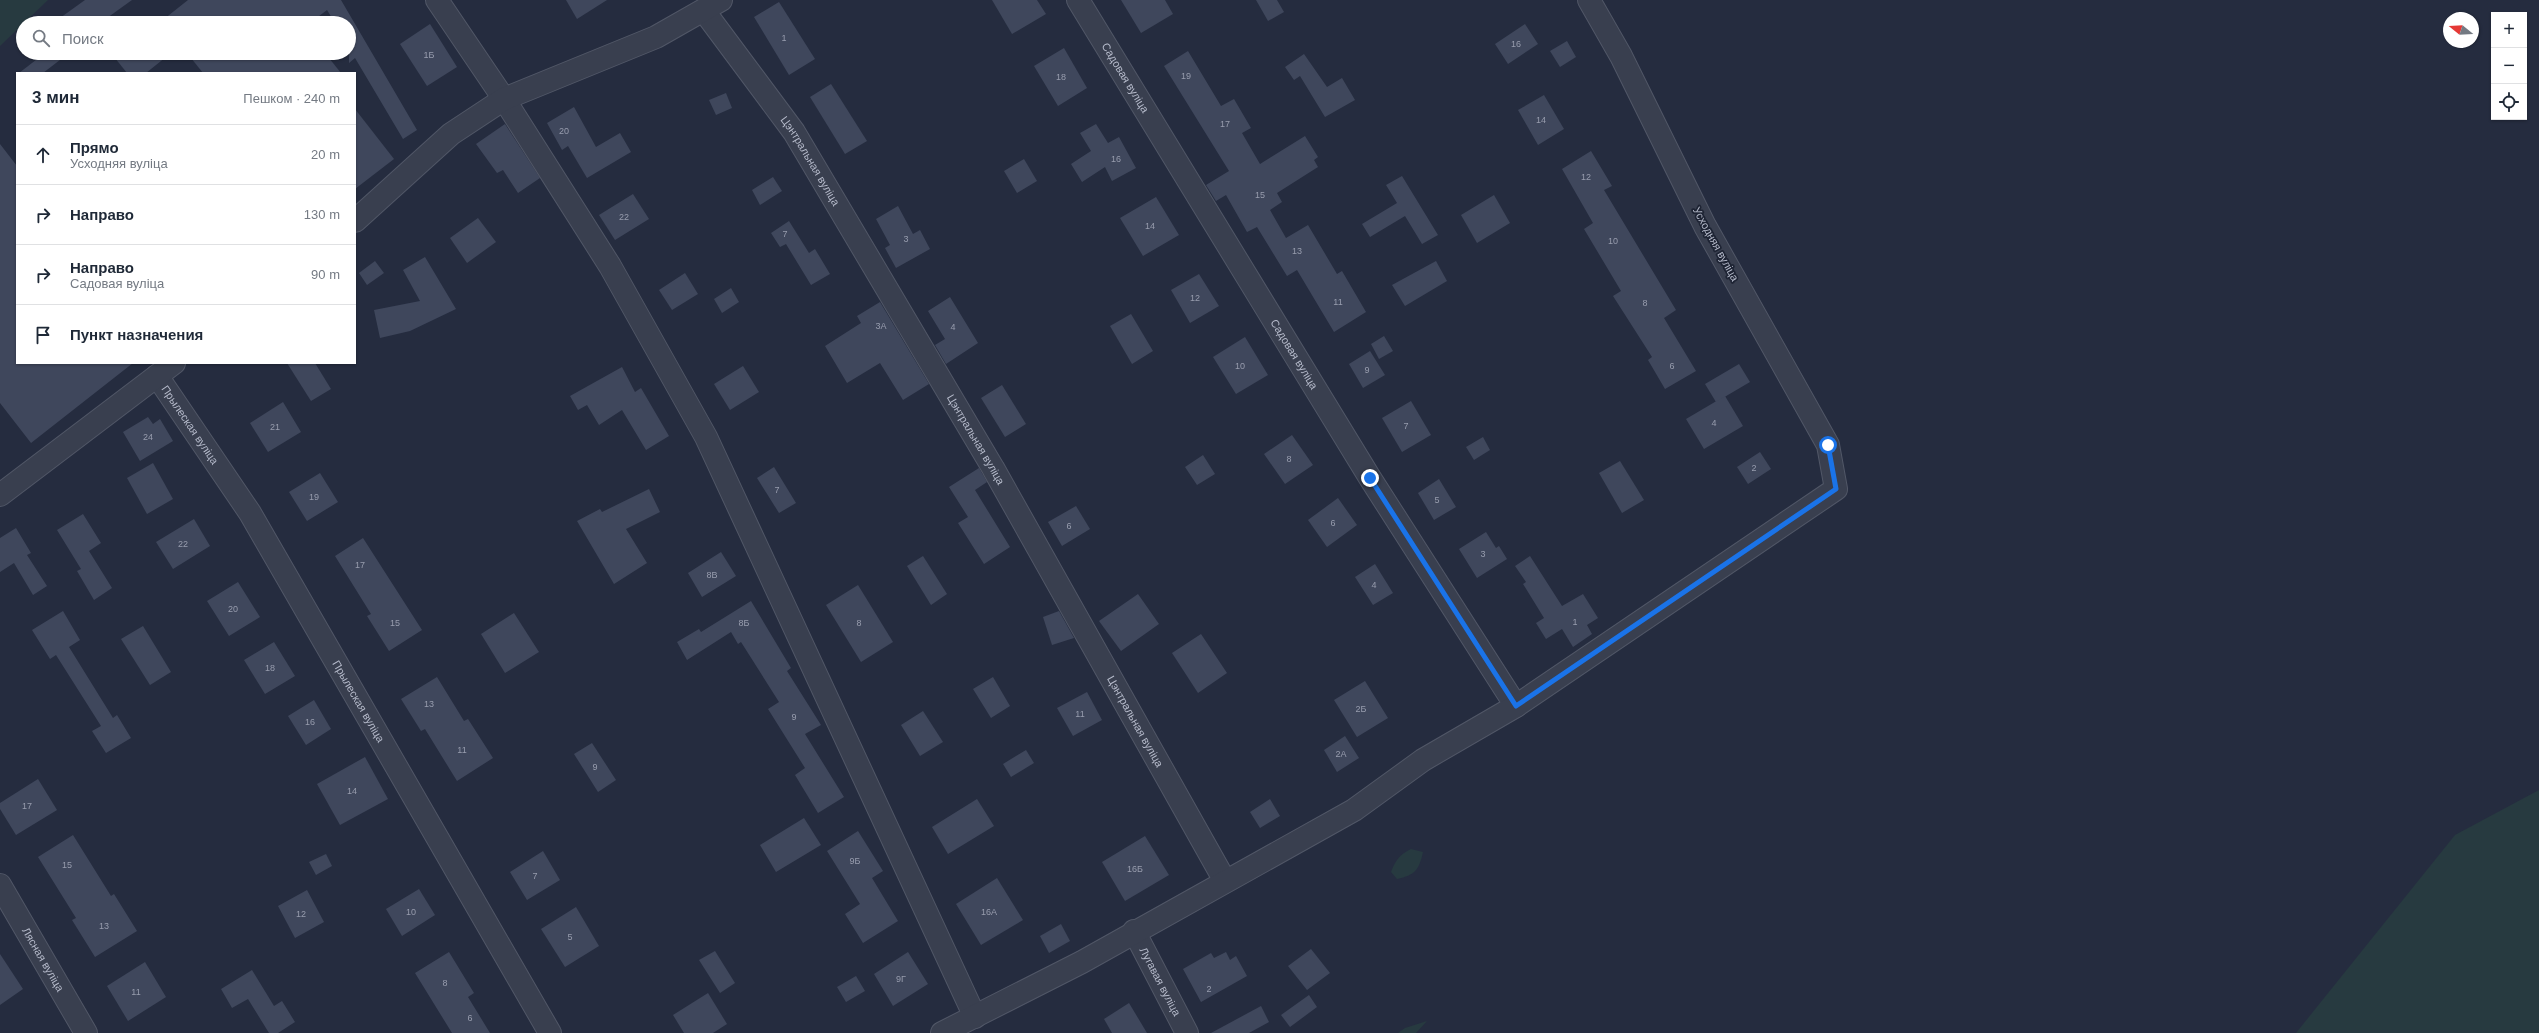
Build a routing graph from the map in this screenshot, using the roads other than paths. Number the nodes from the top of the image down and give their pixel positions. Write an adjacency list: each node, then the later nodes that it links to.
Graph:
1 (437, 0): 5 (street)
2 (1078, 0): 9 (street, Садовая вуліца)
3 (1589, 0): 9 (street, Усходняя вуліца)
4 (712, 6): 5 (street); 10 (street, Цэнтральная вуліца)
5 (504, 99): 6 (street); 13 (street)
6 (356, 219)
7 (166, 369): 8 (street); 15 (street, Прылеская вуліца)
8 (0, 495)
9 (1516, 706): 10 (street)
10 (1225, 881): 12 (street)
11 (0, 885): 14 (street, Лясная вуліца)
12 (1134, 931): 13 (street); 17 (street, Лугавая вуліца)
13 (975, 1017): 16 (street)
14 (86, 1033)
15 (550, 1033)
16 (942, 1033)
17 (1187, 1033)

